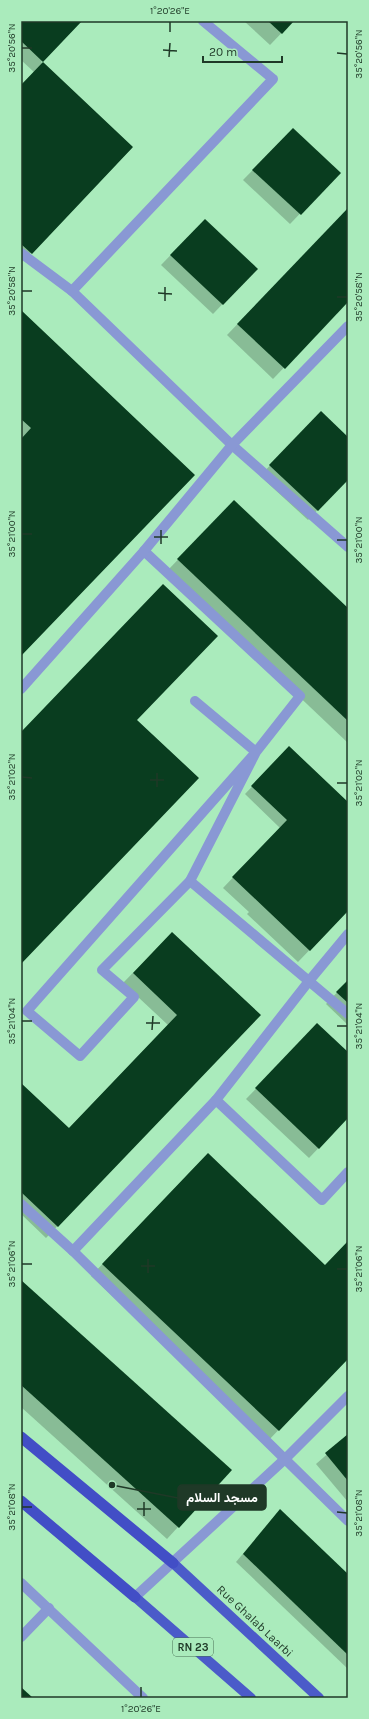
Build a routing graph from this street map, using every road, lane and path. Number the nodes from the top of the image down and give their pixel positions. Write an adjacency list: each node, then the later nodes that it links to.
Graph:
1 (203, 21): 3 (street)
2 (21, 253): 3 (street)
3 (72, 291): 5 (street)
4 (348, 326): 5 (street)
5 (232, 445): 6 (street); 7 (street)
6 (348, 547)
7 (144, 551): 8 (street); 10 (street)
8 (21, 689)
9 (195, 701): 10 (street)
10 (256, 752): 11 (street); 11 (street)
11 (190, 881): 13 (street)
12 (348, 934): 13 (street)
13 (309, 981): 14 (street); 15 (street)
14 (348, 1014)
15 (216, 1100): 16 (street); 18 (street)
16 (348, 1172)
17 (21, 1204): 18 (street)
18 (73, 1251): 21 (street)
19 (348, 1396): 21 (street)
20 (21, 1437): 24 (highway)
21 (286, 1458): 23 (street); 24 (street)
22 (21, 1501): 26 (highway, RN 23)
23 (348, 1521)
24 (173, 1563): 26 (street); 31 (main road, Rue Ghalab Laarbi)
25 (21, 1583): 27 (street)
26 (135, 1597): 30 (main road, RN 23)
27 (49, 1608): 28 (street); 29 (street)
28 (21, 1636)
29 (144, 1698)
30 (250, 1698)
31 (319, 1698)

